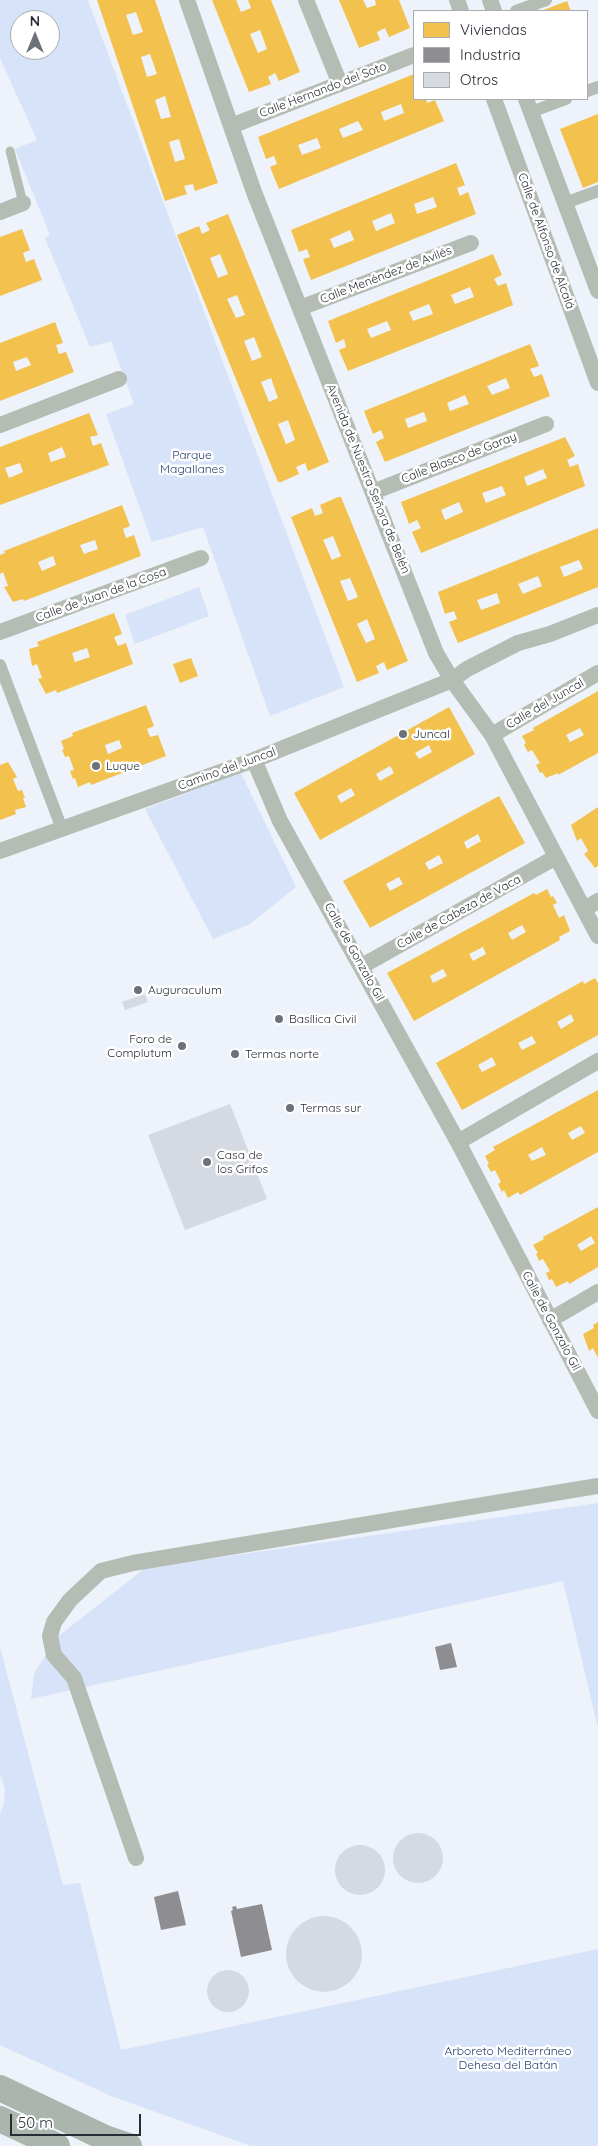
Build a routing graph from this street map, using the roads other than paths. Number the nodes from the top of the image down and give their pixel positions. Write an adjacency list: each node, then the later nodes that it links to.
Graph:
1 (187, 0): 10 (street, Avenida de Nuestra Señora de Belén)
2 (306, 0): 6 (street)
3 (546, 0): 4 (street)
4 (519, 10)
5 (413, 55): 6 (street, Calle Hernando del Soto)
6 (340, 84): 10 (street, Calle Hernando del Soto)
7 (494, 100): 20 (street, Calle de Alfonso de Alcalá)
8 (560, 100): 9 (street)
9 (529, 105): 14 (street)
10 (231, 126): 18 (street, Avenida de Nuestra Señora de Belén)
11 (10, 151): 13 (lane)
12 (598, 191): 14 (street)
13 (23, 202): 15 (street)
14 (566, 203): 17 (street)
15 (0, 212)
16 (471, 243): 18 (street, Calle Menéndez de Avilés)
17 (598, 291)
18 (300, 308): 23 (street, Avenida de Nuestra Señora de Belén)
19 (119, 380): 22 (street)
20 (598, 383)
21 (546, 424): 23 (street, Calle Blasco de Garay)
22 (0, 425)
23 (373, 492): 29 (street, Avenida de Nuestra Señora de Belén)
24 (201, 558): 26 (street, Calle de Juan de la Cosa)
25 (598, 615): 29 (street)
26 (0, 632)
27 (0, 665): 32 (street)
28 (598, 673): 30 (street, Calle del Juncal)
29 (452, 680): 30 (street, Avenida de Nuestra Señora de Belén); 31 (street, Camino del Juncal)
30 (492, 734): 34 (street, Avenida de Nuestra Señora de Belén)
31 (254, 760): 32 (street, Camino del Juncal); 37 (street, Calle de Gonzalo Gil)
32 (62, 829): 33 (street, Camino del Juncal)
33 (0, 851)
34 (556, 857): 35 (street, Avenida de Nuestra Señora de Belén); 37 (street, Calle de Cabeza de Vaca)
35 (591, 905): 36 (street, Avenida de Nuestra Señora de Belén)
36 (598, 936)
37 (362, 966): 39 (street, Calle de Gonzalo Gil)
38 (598, 1061): 39 (street)
39 (458, 1142): 41 (street, Calle de Gonzalo Gil)
40 (598, 1292): 41 (street)
41 (550, 1320): 42 (street, Calle de Gonzalo Gil)
42 (598, 1411)
43 (598, 1486): 44 (street)
44 (136, 1858)
45 (0, 2088): 48 (main road)
46 (0, 2119): 47 (main road)
47 (57, 2146)
48 (129, 2146)

